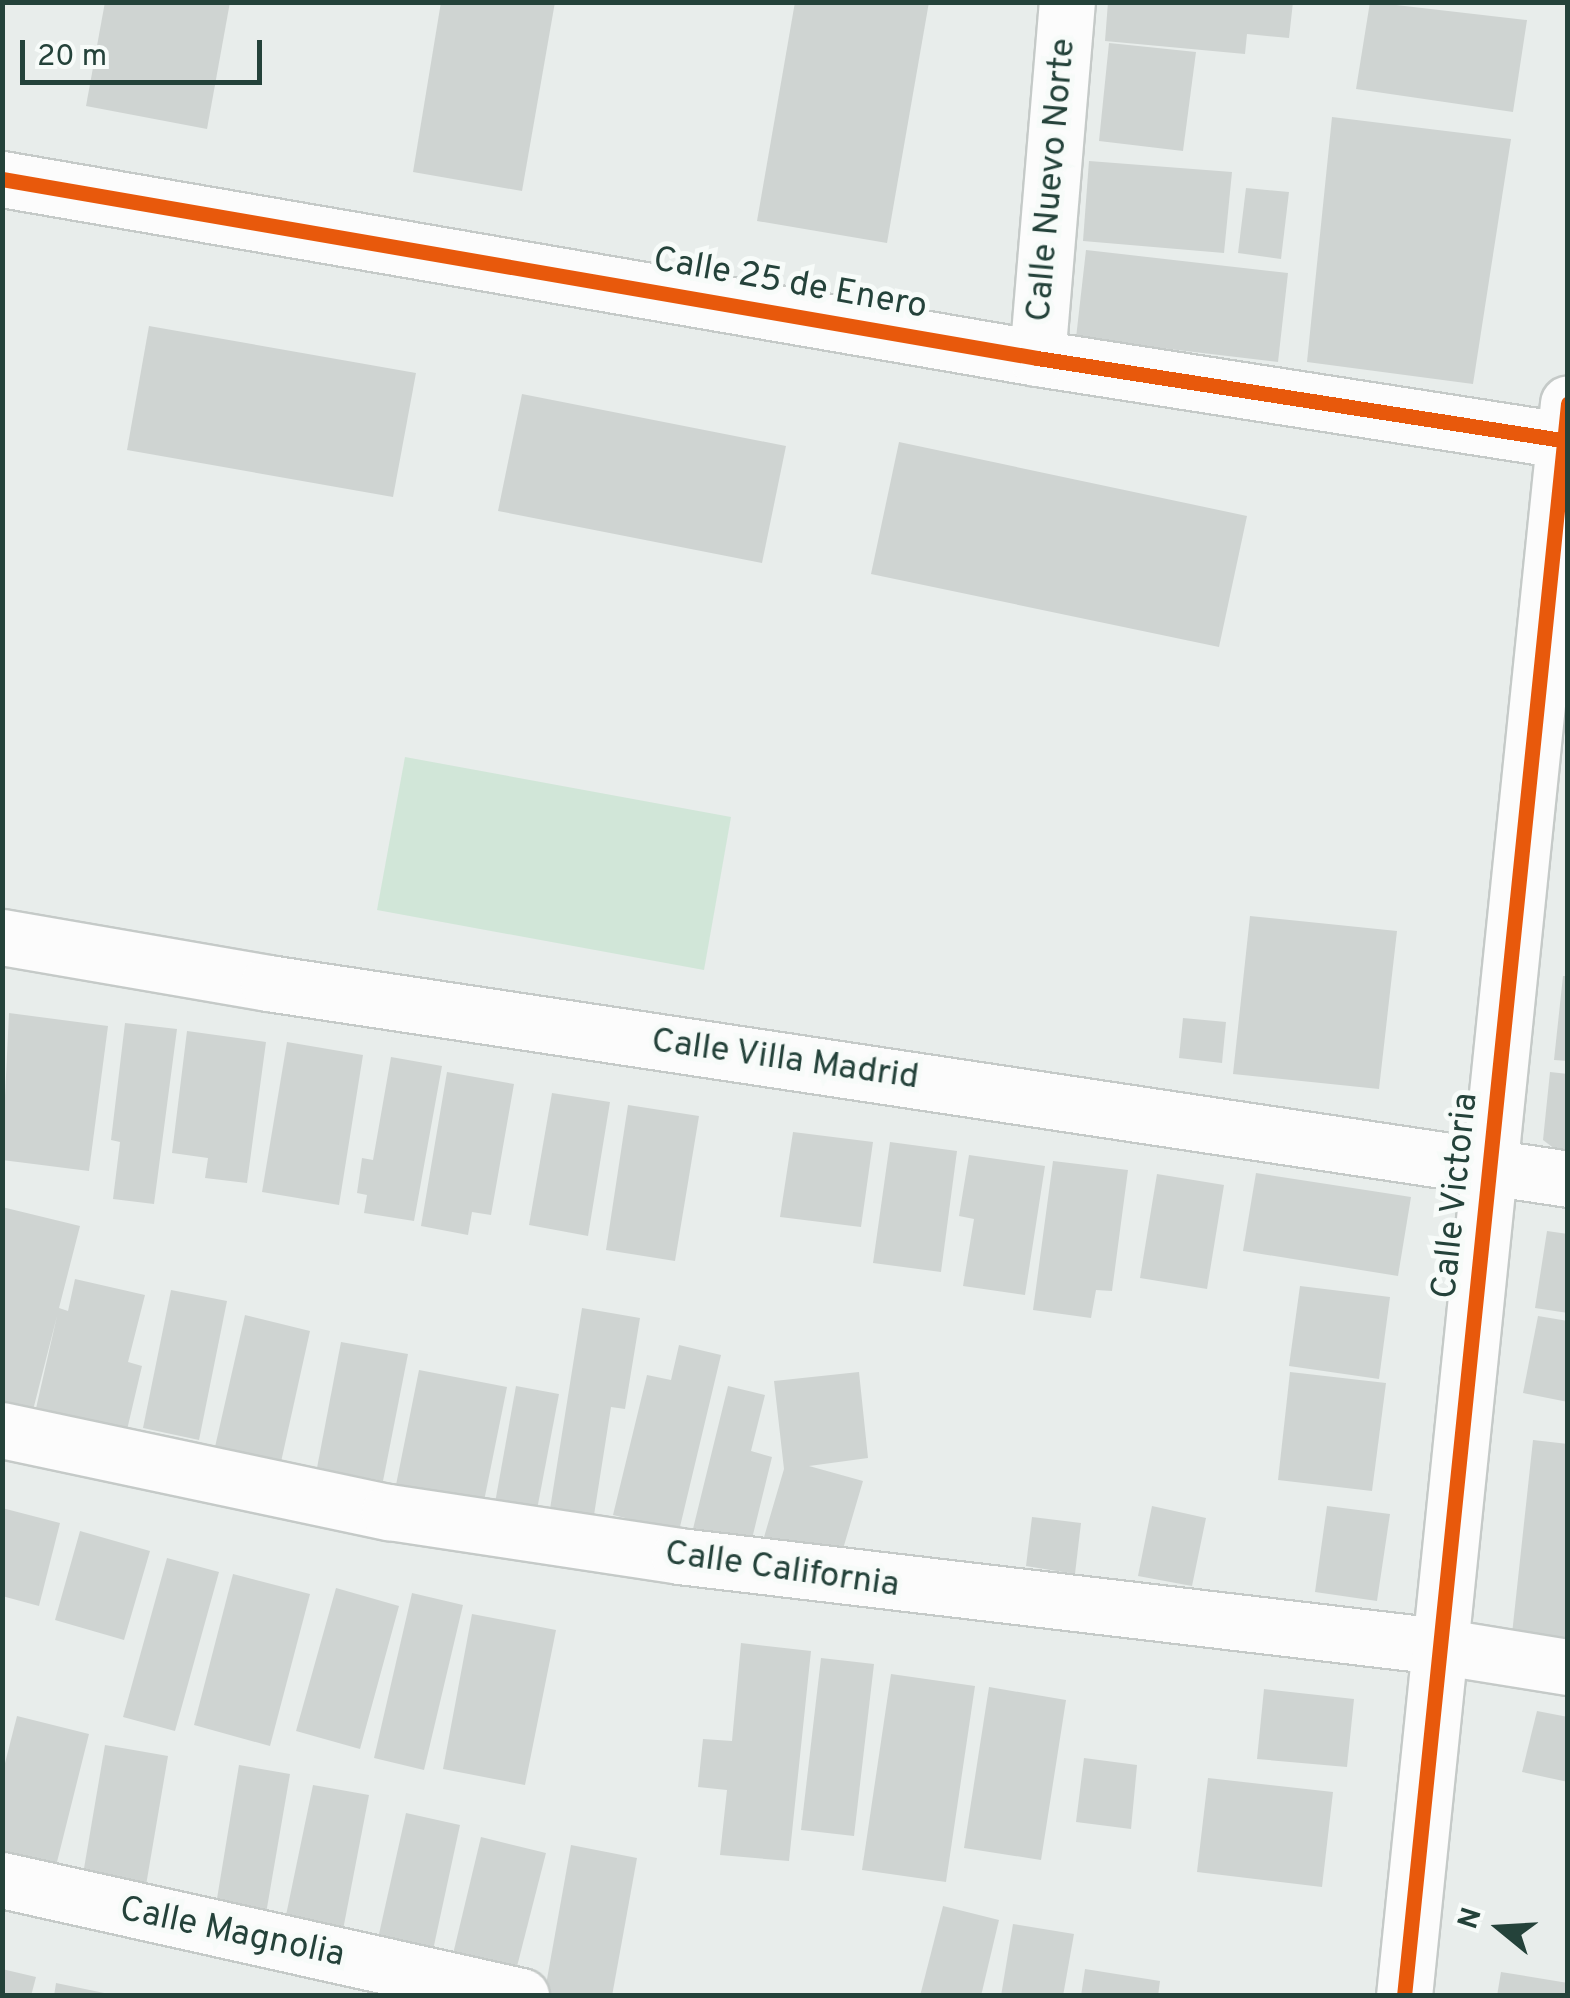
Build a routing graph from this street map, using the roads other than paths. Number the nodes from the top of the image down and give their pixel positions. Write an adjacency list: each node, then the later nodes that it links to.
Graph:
1 (1066, 2): 3 (street, Calle Nuevo Norte)
2 (2, 179): 3 (street, Calle 25 de Enero)
3 (1037, 358): 4 (street, Calle 25 de Enero)
4 (1566, 428): 6 (street, Calle Victoria)
5 (2, 937): 6 (street, Calle Villa Madrid)
6 (1489, 1164): 7 (street, Calle Villa Madrid); 9 (street, Calle Victoria)
7 (1568, 1178)
8 (2, 1430): 9 (street, Calle California)
9 (1438, 1646): 10 (street, Calle California); 13 (street, Calle Victoria)
10 (1568, 1667)
11 (2, 1880): 12 (street, Calle Magnolia)
12 (522, 1996)
13 (1404, 1996)

